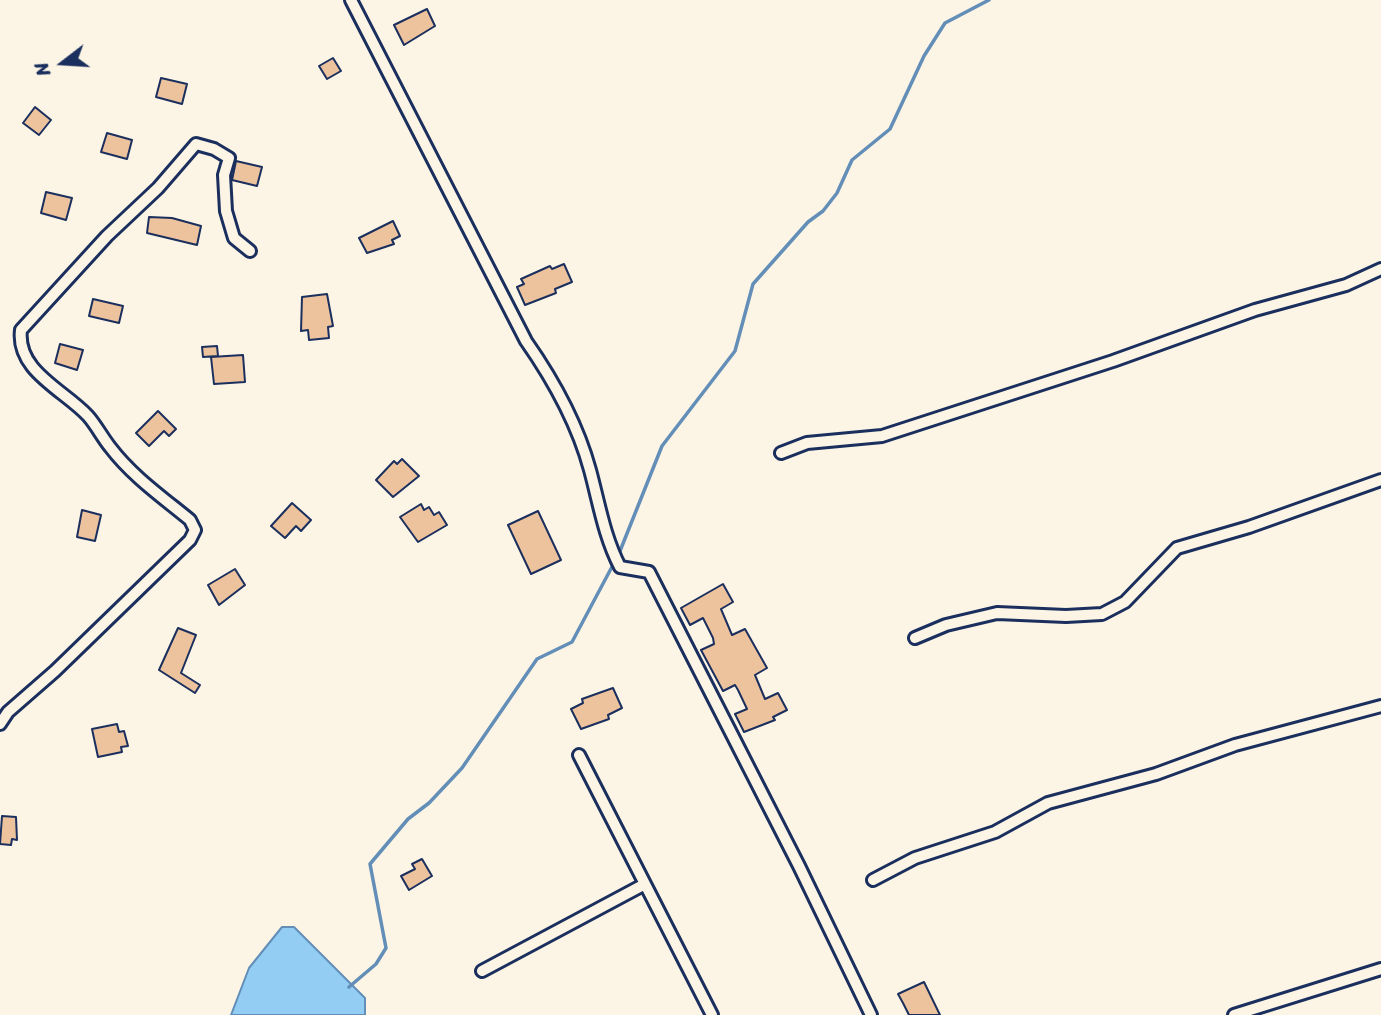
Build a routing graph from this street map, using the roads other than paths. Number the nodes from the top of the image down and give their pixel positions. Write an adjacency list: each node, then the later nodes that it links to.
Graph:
1 (351, 0): 15 (street)
2 (250, 251): 8 (street)
3 (1381, 269): 4 (street)
4 (780, 453)
5 (1381, 480): 6 (street)
6 (915, 638)
7 (1381, 706): 10 (street)
8 (0, 724)
9 (579, 755): 11 (street)
10 (873, 880)
11 (645, 884): 13 (street); 14 (street)
12 (1381, 969): 16 (street)
13 (482, 971)
14 (712, 1015)
15 (871, 1015)
16 (1234, 1015)

